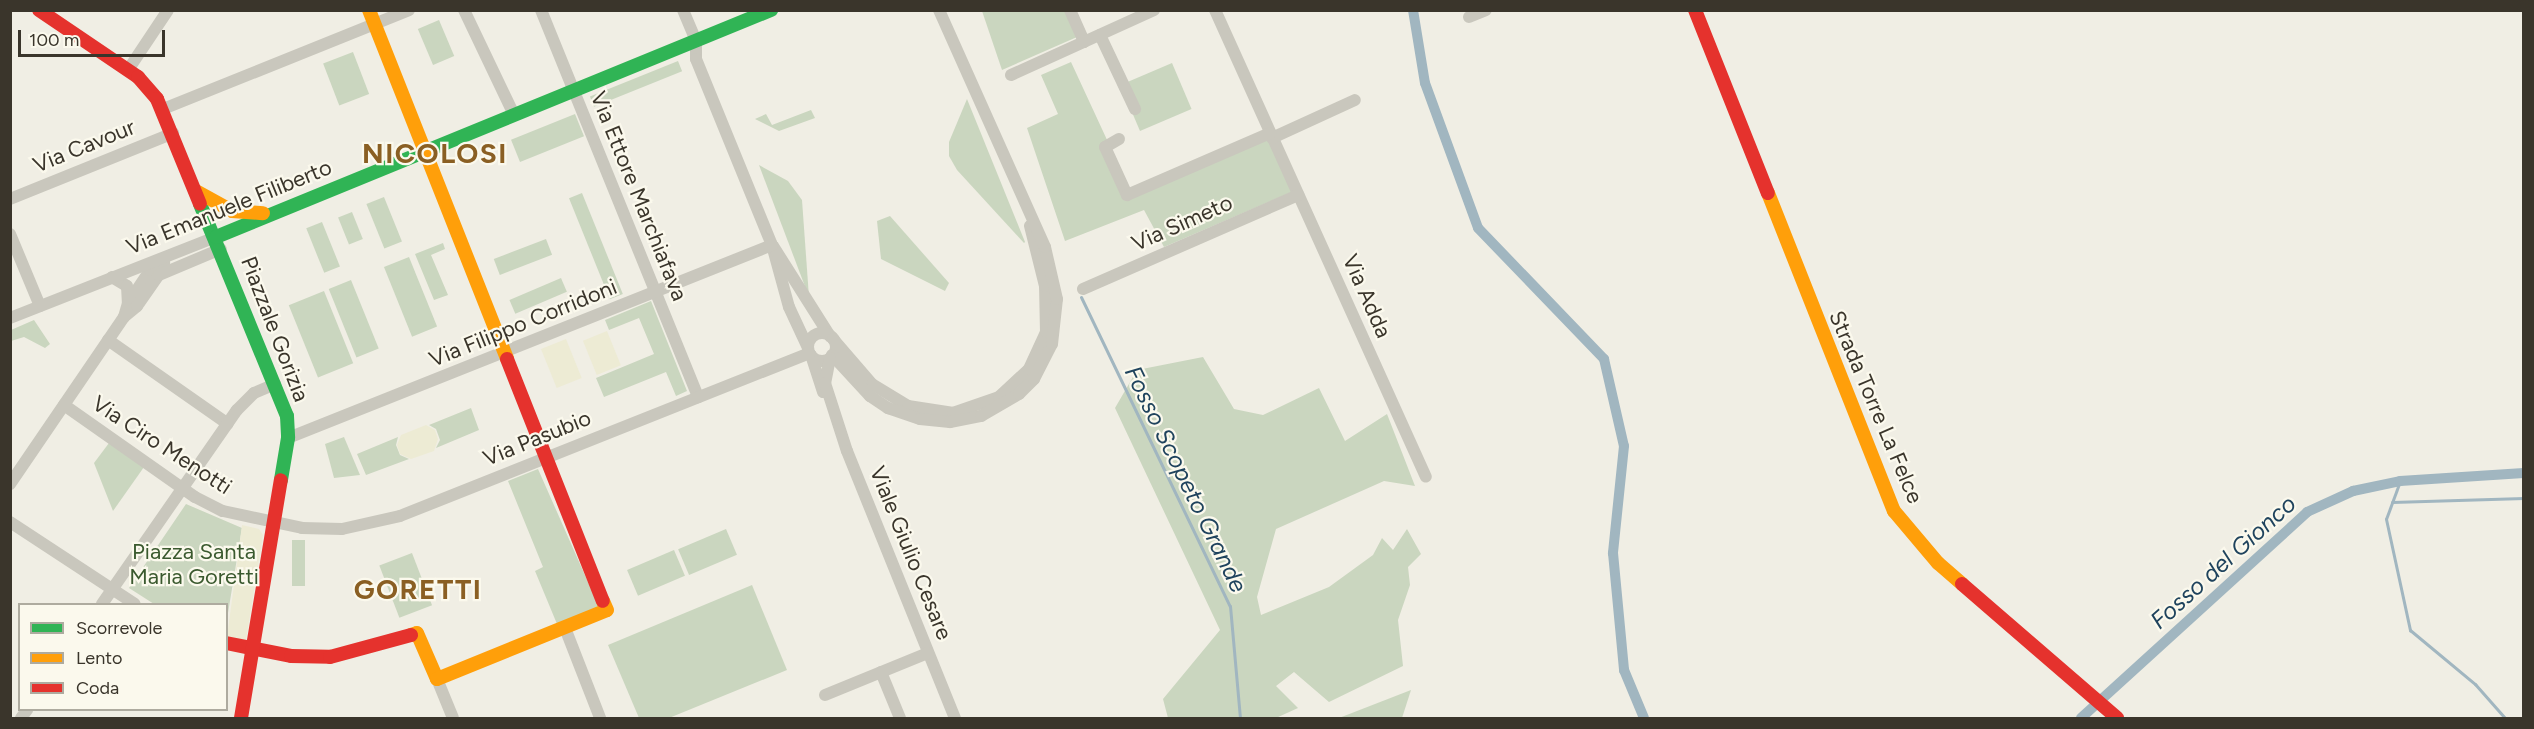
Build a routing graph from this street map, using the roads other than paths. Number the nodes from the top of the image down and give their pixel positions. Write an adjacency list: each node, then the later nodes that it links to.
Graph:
1 (39, 10): 20 (street, Piazzale Gorizia)
2 (168, 10): 20 (street)
3 (369, 10): 16 (street)
4 (409, 10): 16 (street)
5 (464, 10): 26 (street)
6 (541, 10): 22 (street, Via Ettore Marchiafava)
7 (683, 10): 18 (street, Viale Giulio Cesare)
8 (771, 10): 18 (street, Via Emanuele Filiberto)
9 (939, 10): 35 (street)
10 (1070, 10): 19 (street)
11 (1154, 10): 17 (street)
12 (1215, 10): 28 (street, Via Adda)
13 (1486, 10): 15 (street)
14 (1695, 10): 73 (street, Strada Torre La Felce)
15 (1469, 17)
16 (375, 24): 24 (street); 30 (street)
17 (1100, 35): 19 (street); 25 (street)
18 (696, 40): 22 (street, Via Emanuele Filiberto); 38 (street, Viale Giulio Cesare)
19 (1084, 42): 21 (street)
20 (128, 70): 24 (street, Piazzale Gorizia)
21 (1011, 75)
22 (575, 90): 26 (street, Via Emanuele Filiberto); 41 (street, Via Ettore Marchiafava)
23 (1355, 100): 28 (street)
24 (163, 109): 27 (street, Piazzale Gorizia)
25 (1135, 109)
26 (514, 115): 30 (street, Via Emanuele Filiberto)
27 (173, 133): 31 (street, Piazzale Gorizia); 33 (street, Via Cavour)
28 (1271, 136): 29 (street); 32 (street, Via Adda)
29 (1119, 139)
30 (428, 151): 34 (street, Via Emanuele Filiberto); 49 (street)
31 (196, 191): 34 (street); 37 (street, Piazzale Gorizia)
32 (1298, 195): 40 (street, Via Simeto); 58 (street, Via Adda)
33 (10, 199)
34 (270, 213): 37 (street, Via Emanuele Filiberto)
35 (1028, 213): 46 (street, Viale Giulio Cesare); 50 (street)
36 (10, 234): 43 (street)
37 (215, 242): 39 (street, Via Emanuele Filiberto); 42 (street); 44 (street); 51 (street, Piazzale Gorizia)
38 (772, 245): 41 (street, Via Filippo Corridoni); 46 (street, Viale Giulio Cesare); 48 (street, Viale Giulio Cesare)
39 (112, 277): 42 (street); 43 (street, Via Emanuele Filiberto)
40 (1083, 289)
41 (655, 293): 49 (street, Via Filippo Corridoni); 52 (street, Via Ettore Marchiafava)
42 (128, 303): 44 (street)
43 (40, 306): 45 (street, Via Emanuele Filiberto)
44 (124, 317): 47 (street)
45 (10, 318)
46 (831, 337): 48 (street, Via Pasubio); 50 (street, Viale Giulio Cesare)
47 (108, 340): 54 (street); 55 (street)
48 (810, 352): 50 (street); 52 (street, Via Pasubio); 53 (street, Viale Giulio Cesare)
49 (506, 353): 56 (street, Via Filippo Corridoni); 57 (street)
50 (831, 357): 53 (street, Viale Giulio Cesare)
51 (275, 384): 55 (street); 56 (street, Piazzale Gorizia)
52 (698, 397): 57 (street, Via Pasubio)
53 (831, 403): 69 (street, Viale Giulio Cesare)
54 (64, 405): 59 (street); 60 (street, Via Ciro Menotti)
55 (228, 424): 60 (street)
56 (288, 438): 62 (street, Piazzale Gorizia)
57 (549, 456): 62 (street, Via Pasubio); 66 (street)
58 (1426, 477)
59 (10, 484)
60 (183, 489): 62 (street, Via Ciro Menotti); 63 (street)
61 (10, 522): 63 (street)
62 (274, 523): 68 (street, Piazzale Gorizia)
63 (112, 590): 64 (street); 65 (street)
64 (103, 603)
65 (133, 603)
66 (565, 628): 71 (street); 76 (street)
67 (228, 643): 68 (street)
68 (252, 649): 71 (street); 74 (street, Piazzale Gorizia)
69 (928, 652): 70 (street); 78 (street, Viale Giulio Cesare)
70 (881, 672): 72 (street); 77 (street)
71 (437, 679): 75 (street)
72 (825, 695)
73 (2113, 714)
74 (240, 718)
75 (453, 718)
76 (600, 718)
77 (900, 718)
78 (955, 718)

